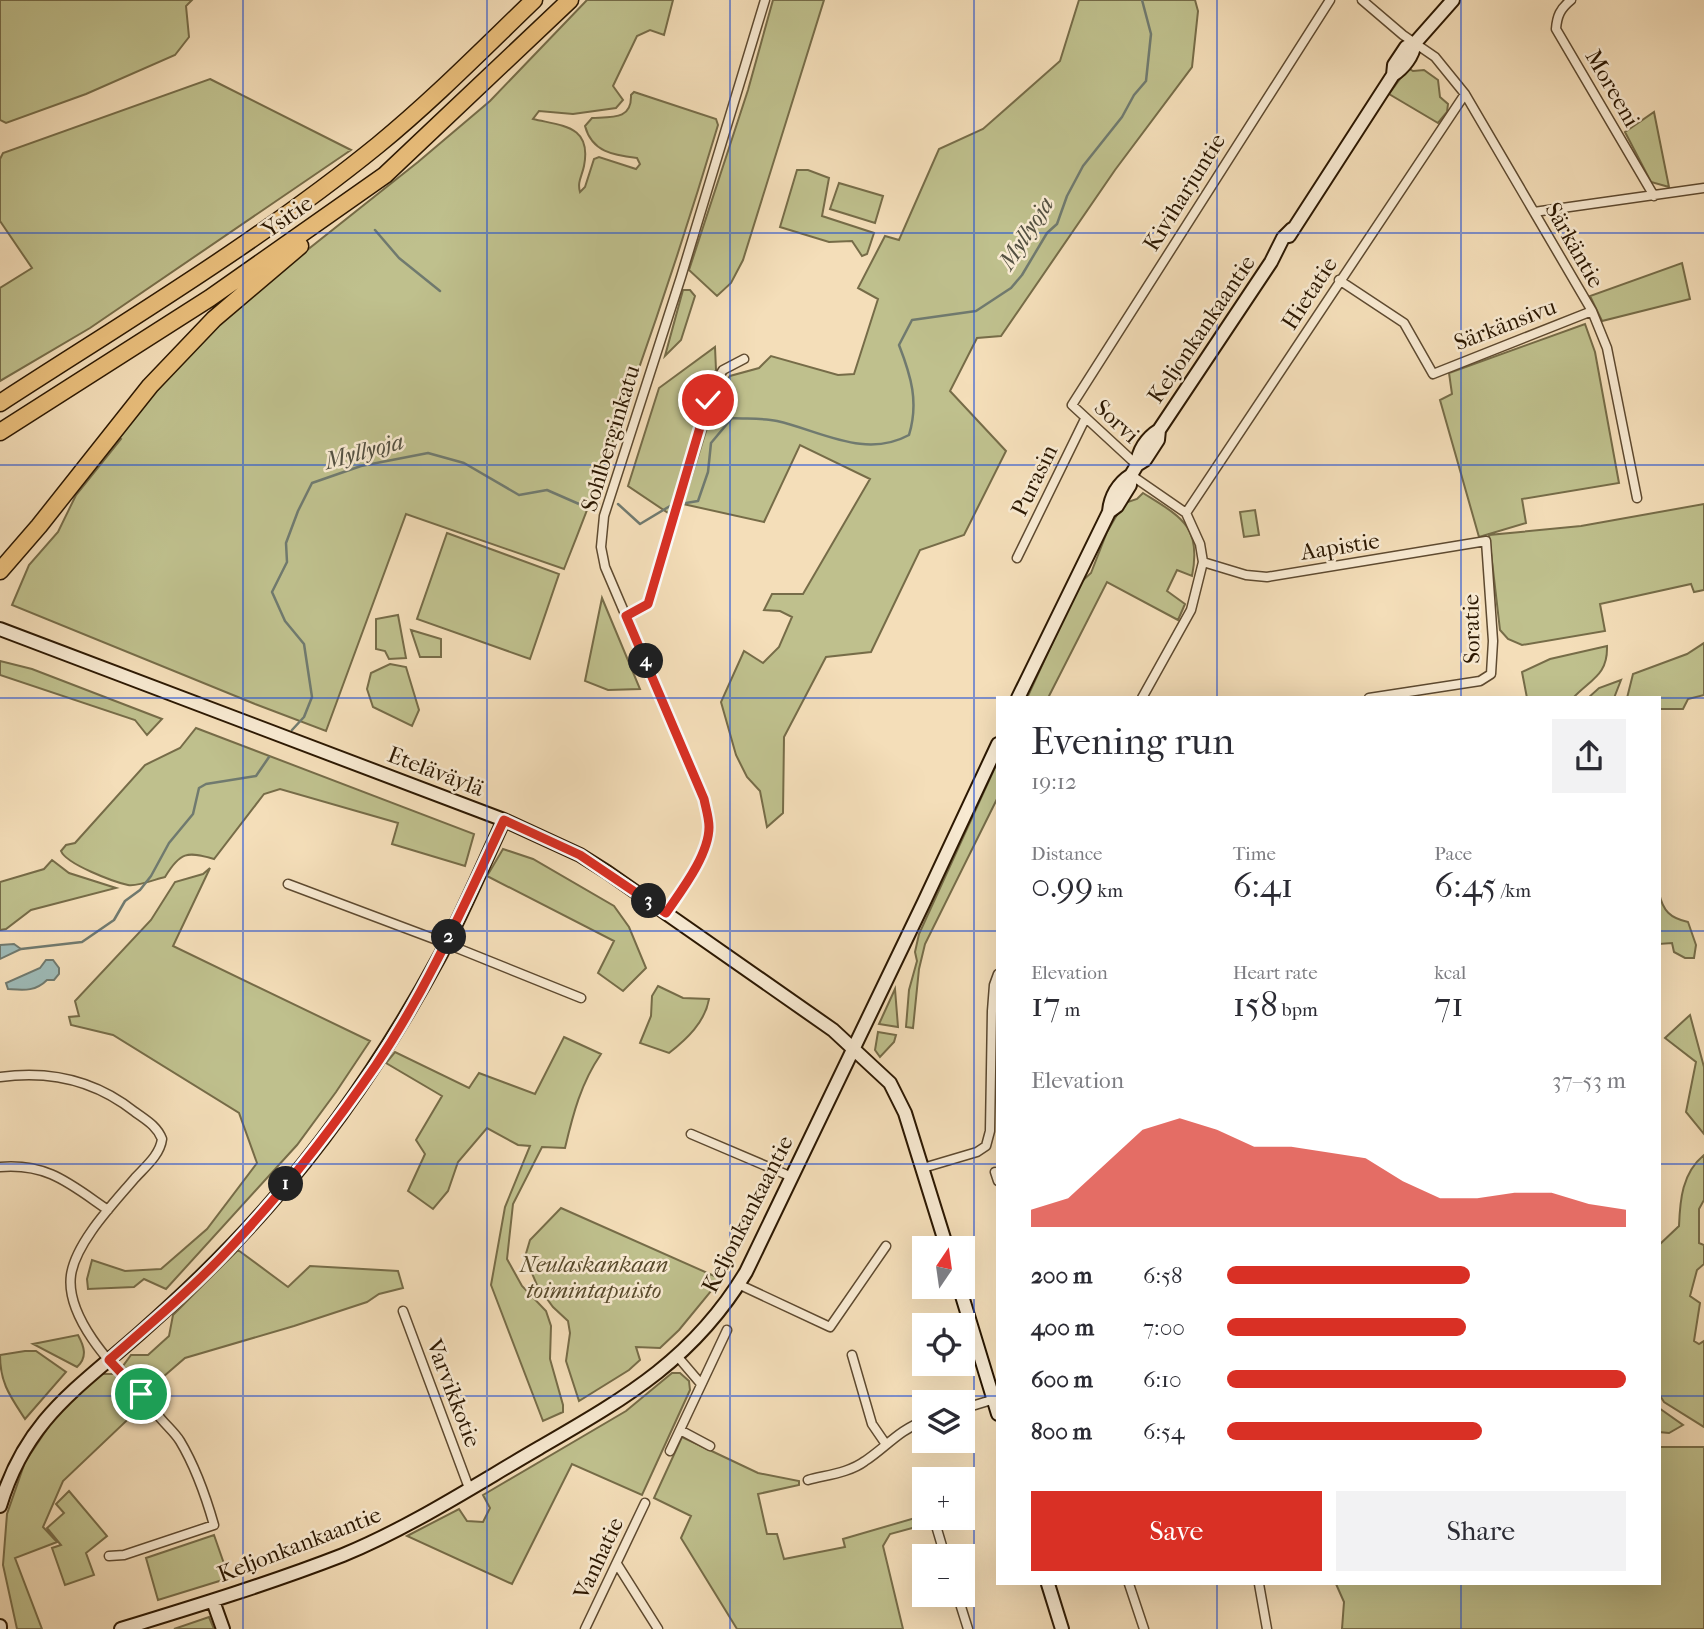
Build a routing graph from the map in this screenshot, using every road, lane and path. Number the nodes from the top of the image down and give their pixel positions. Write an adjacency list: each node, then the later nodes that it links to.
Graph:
1 (534, 0): 17 (highway, Ysitie)
2 (570, 0): 10 (highway, Ysitie)
3 (765, 0): 28 (street, Sohlberginkatu)
4 (1329, 0): 18 (street, Kiviharjuntie)
5 (1362, 0): 8 (street, Särkäntie)
6 (1453, 0): 8 (main road, Keljonkankaantie)
7 (1571, 0): 12 (street, Moreeni)
8 (1415, 43): 9 (street, Särkäntie); 21 (main road, Keljonkankaantie)
9 (1465, 94): 13 (street, Särkäntie); 14 (street, Hietatie)
10 (385, 175): 20 (highway, Ysitie); 27 (highway)
11 (1704, 188): 12 (street)
12 (1654, 196): 13 (street)
13 (1534, 212): 15 (street, Särkäntie)
14 (1339, 280): 15 (street, Särkänsivu); 23 (street, Hietatie)
15 (1592, 311): 22 (street, Särkäntie)
16 (744, 359): 28 (street)
17 (0, 403)
18 (1072, 405): 19 (street, Sorvi)
19 (1086, 419): 21 (street, Sorvi); 25 (street, Purasin)
20 (0, 432)
21 (1134, 470): 23 (street); 30 (main road, Keljonkankaantie)
22 (1637, 498)
23 (1186, 513): 26 (street)
24 (1486, 541): 26 (street, Aapistie); 32 (street, Soratie)
25 (1017, 558)
26 (1203, 562): 31 (street)
27 (0, 571)
28 (626, 616): 36 (street, Sohlberginkatu)
29 (0, 629): 34 (main road, Eteläväylä)
30 (1019, 696)
31 (1143, 696)
32 (1382, 696)
33 (996, 748): 41 (main road, Keljonkankaantie)
34 (504, 820): 36 (main road, Eteläväylä); 37 (main road)
35 (288, 884): 37 (street)
36 (666, 913): 41 (main road, Eteläväylä)
37 (446, 943): 39 (street); 56 (main road)
38 (996, 980): 40 (street)
39 (581, 998)
40 (995, 1014): 45 (street)
41 (854, 1047): 45 (main road, Eteläväylä); 46 (main road, Keljonkankaantie)
42 (0, 1077): 47 (street)
43 (691, 1134): 46 (street)
44 (0, 1167): 47 (street)
45 (923, 1168): 48 (main road, Eteläväylä)
46 (792, 1177): 50 (main road, Keljonkankaantie)
47 (108, 1209): 56 (street)
48 (943, 1236)
49 (886, 1246): 50 (street)
50 (738, 1284): 55 (main road, Keljonkankaantie)
51 (963, 1299): 58 (main road)
52 (402, 1311): 66 (street, Varvikkotie)
53 (727, 1330): 57 (street)
54 (852, 1355): 62 (street)
55 (678, 1357): 57 (street); 66 (main road, Keljonkankaantie)
56 (109, 1360): 68 (main road); 69 (street)
57 (701, 1384): 61 (street)
58 (995, 1399): 59 (street)
59 (975, 1405)
60 (912, 1426): 62 (street)
61 (680, 1430): 63 (street); 64 (street)
62 (885, 1443): 65 (street)
63 (710, 1446)
64 (670, 1451)
65 (808, 1480)
66 (469, 1488): 74 (main road, Keljonkankaantie)
67 (645, 1503): 70 (street, Vanhatie)
68 (0, 1506)
69 (109, 1556)
70 (617, 1564): 78 (street, Vanhatie); 79 (street)
71 (1048, 1585): 81 (main road)
72 (1129, 1585): 82 (street)
73 (1259, 1585): 83 (street)
74 (213, 1601): 76 (main road, Keljonkankaantie); 77 (main road)
75 (961, 1607): 80 (street)
76 (121, 1629)
77 (223, 1629)
78 (586, 1629)
79 (659, 1629)
80 (968, 1629)
81 (1062, 1629)
82 (1144, 1629)
83 (1267, 1629)

